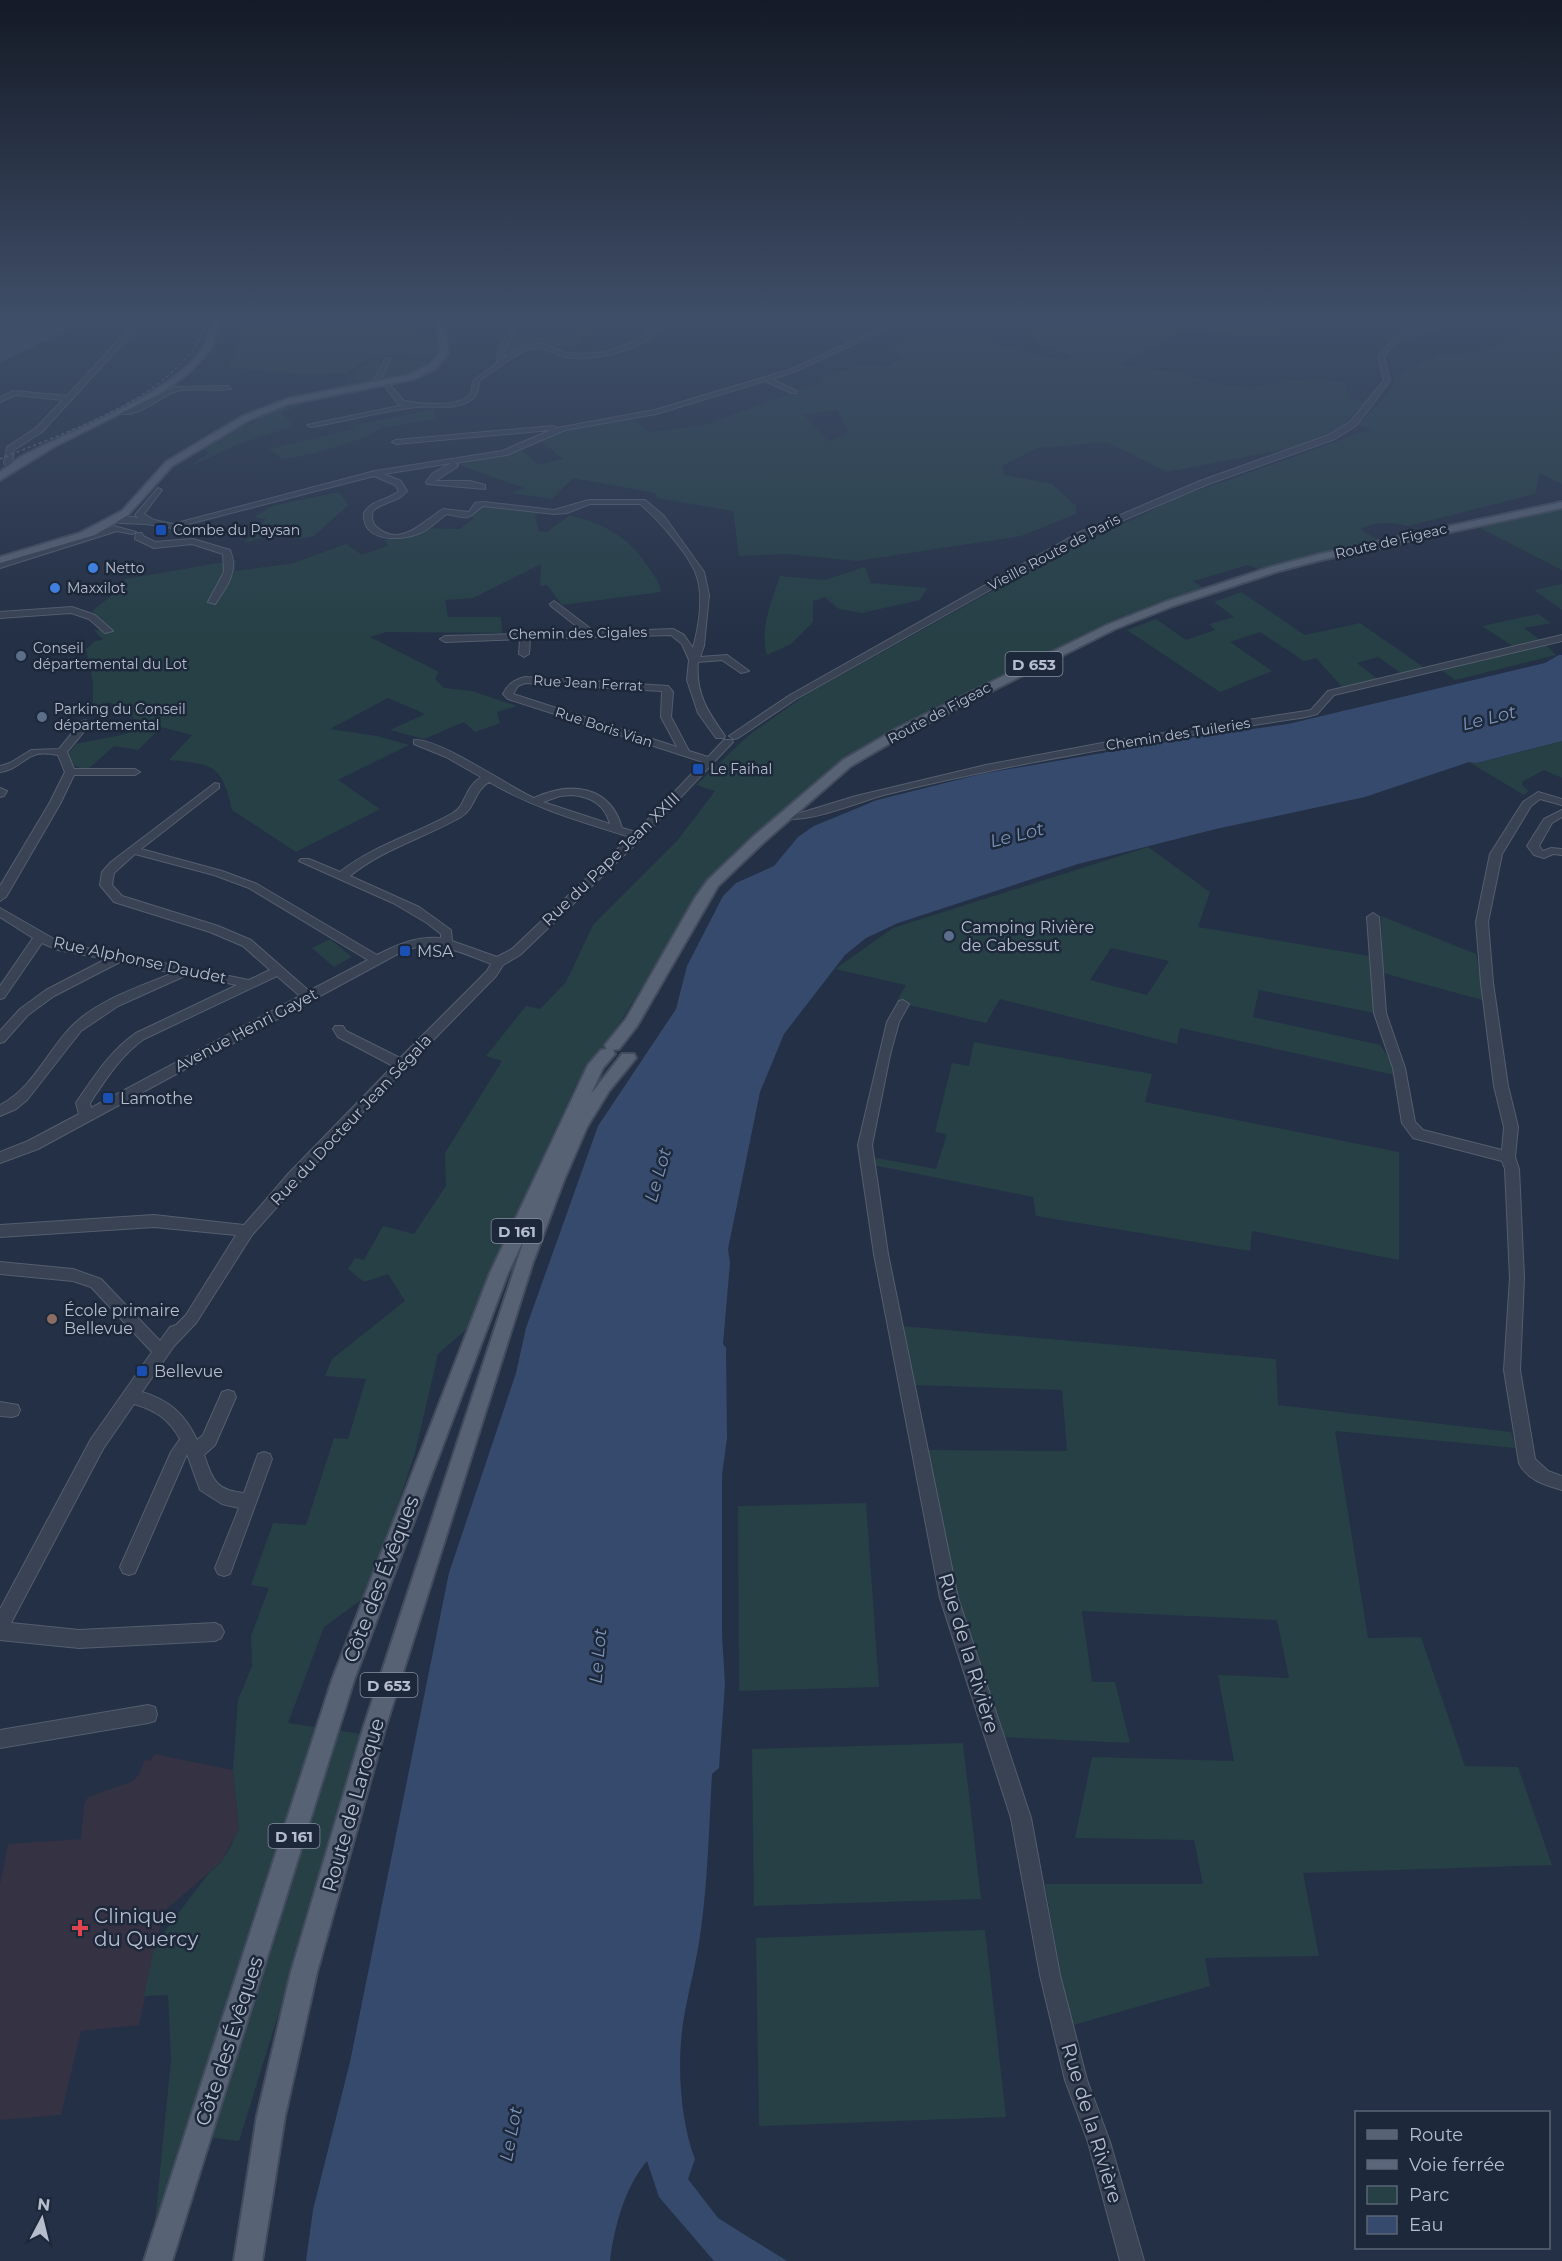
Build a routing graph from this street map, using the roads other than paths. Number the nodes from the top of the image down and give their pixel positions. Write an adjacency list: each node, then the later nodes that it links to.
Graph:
1 (42, 427): 9 (street)
2 (90, 427): 9 (main road)
3 (234, 427): 13 (main road)
4 (573, 427): 6 (street)
5 (1349, 427): 29 (street, Vieille Route de Paris)
6 (558, 429): 7 (street); 10 (street)
7 (396, 442)
8 (0, 452): 9 (street)
9 (10, 457): 12 (main road)
10 (452, 462): 11 (street); 14 (street)
11 (375, 473): 17 (street); 31 (street)
12 (0, 477)
13 (154, 487): 16 (main road); 17 (street)
14 (482, 487)
15 (1562, 505): 48 (main road, Route de Figeac / D 653)
16 (121, 519): 17 (street); 19 (main road)
17 (159, 524): 18 (street)
18 (139, 535): 20 (street); 21 (street)
19 (0, 560)
20 (0, 565)
21 (212, 602)
22 (554, 604): 25 (street)
23 (0, 615): 24 (street)
24 (108, 630)
25 (591, 633): 26 (street, Chemin des Cigales); 31 (street, Chemin des Cigales)
26 (528, 635): 28 (street, Chemin des Cigales); 30 (street)
27 (1562, 638): 48 (street, Chemin des Tuileries)
28 (445, 639)
29 (876, 649): 35 (street, Rue du Pape Jean XXIII)
30 (524, 654)
31 (694, 660): 32 (street); 35 (street)
32 (744, 671)
33 (513, 686): 38 (street, Rue Boris Vian); 38 (street, Rue Jean Ferrat)
34 (86, 723): 37 (street)
35 (724, 738): 39 (street, Rue du Pape Jean XXIII)
36 (418, 742): 43 (street)
37 (62, 753): 40 (street); 41 (street)
38 (685, 753): 39 (street, Rue Boris Vian)
39 (710, 761): 50 (street, Rue du Pape Jean XXIII)
40 (0, 769)
41 (70, 772): 42 (street); 55 (street)
42 (135, 772)
43 (489, 777): 45 (street); 54 (street)
44 (215, 786): 51 (street)
45 (534, 802): 49 (street); 49 (street)
46 (1562, 802): 75 (street)
47 (1562, 813): 52 (street)
48 (787, 816): 71 (main road, Route de Figeac / D 653)
49 (618, 830): 50 (street)
50 (638, 836): 62 (street, Rue du Pape Jean XXIII)
51 (133, 850): 61 (street); 64 (street)
52 (1562, 852)
53 (304, 861): 54 (street)
54 (342, 876): 59 (street)
55 (0, 897)
56 (0, 912): 58 (street, Rue Alphonse Daudet)
57 (1373, 917): 75 (street)
58 (40, 937): 60 (street, Rue Alphonse Daudet); 66 (street)
59 (446, 942): 61 (street, Avenue Henri Gayet); 62 (street, Avenue Henri Gayet)
60 (118, 958): 63 (street, Rue Alphonse Daudet); 70 (street)
61 (377, 960): 67 (street, Avenue Henri Gayet)
62 (498, 962): 72 (street, Rue du Docteur Jean Ségala)
63 (187, 971): 65 (street, Rue Alphonse Daudet); 73 (street)
64 (278, 971): 65 (street); 67 (street)
65 (251, 984): 74 (street)
66 (0, 995)
67 (308, 997): 74 (street, Avenue Henri Gayet)
68 (903, 1004): 95 (street, Rue de la Rivière)
69 (339, 1029): 72 (street)
70 (0, 1039)
71 (618, 1052): 93 (main road, Côte des Évêques / D 161); 94 (main road, Route de Laroque / D 653)
72 (402, 1065): 78 (street, Rue du Docteur Jean Ségala)
73 (0, 1111)
74 (86, 1116): 76 (street, Avenue Henri Gayet)
75 (1508, 1157): 85 (street)
76 (0, 1158)
77 (0, 1231): 78 (street)
78 (247, 1231): 80 (street, Rue du Docteur Jean Ségala)
79 (4, 1270): 80 (street)
80 (166, 1346): 81 (street, Rue du Docteur Jean Ségala)
81 (131, 1396): 83 (street); 89 (street, Rue du Docteur Jean Ségala)
82 (228, 1397): 83 (street)
83 (191, 1447): 86 (street); 87 (street)
84 (264, 1459): 86 (street)
85 (1562, 1483)
86 (249, 1501): 88 (street)
87 (129, 1567)
88 (224, 1568)
89 (0, 1629): 90 (street)
90 (215, 1632)
91 (148, 1714): 92 (street)
92 (0, 1738)
93 (158, 2261)
94 (248, 2261)
95 (1132, 2261)

